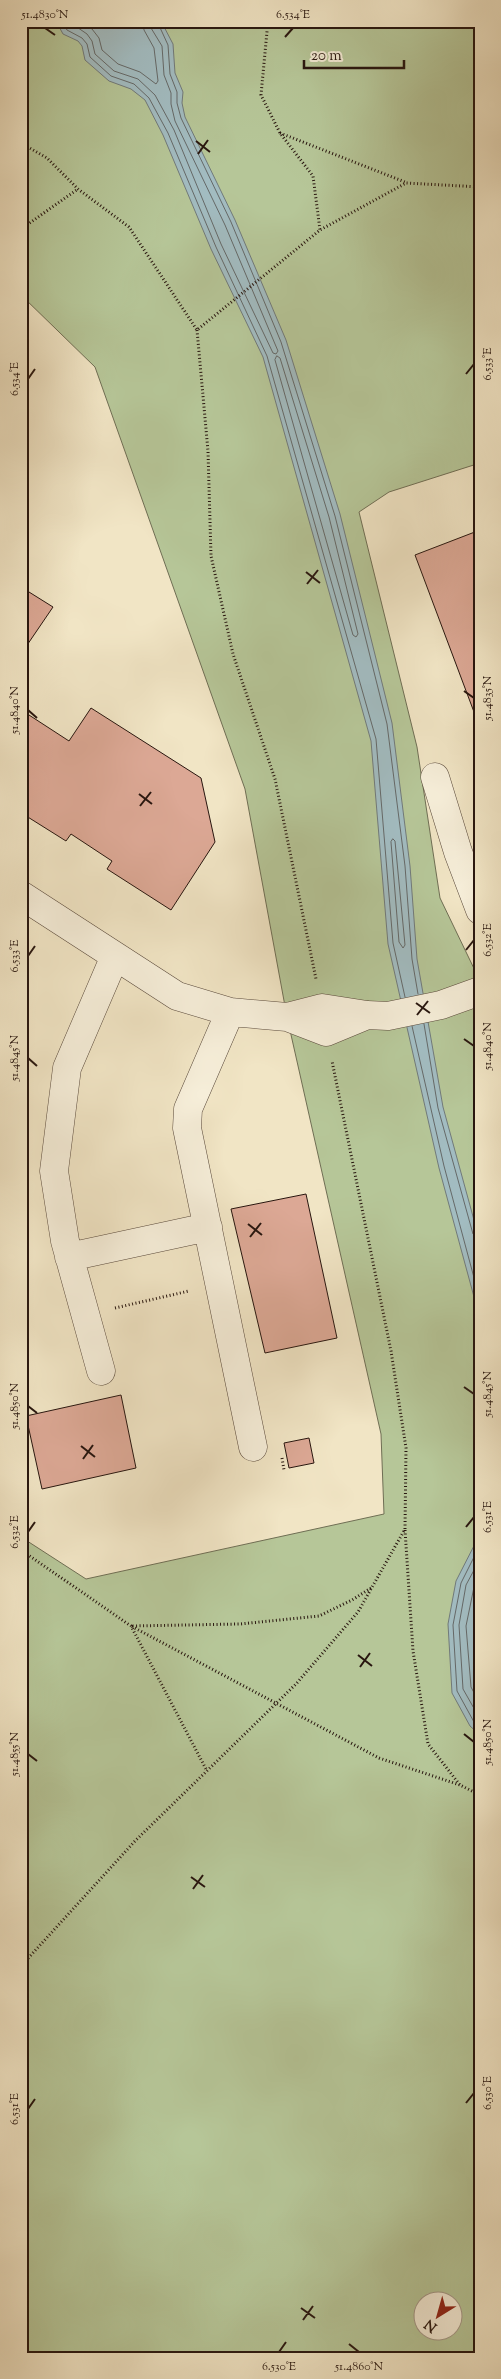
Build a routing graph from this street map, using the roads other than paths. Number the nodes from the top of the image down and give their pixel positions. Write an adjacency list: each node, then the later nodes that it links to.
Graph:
1 (435, 777): 3 (street)
2 (21, 895): 4 (street)
3 (480, 910)
4 (116, 956): 6 (street); 8 (street)
5 (480, 991): 6 (street)
6 (230, 1012): 7 (street)
7 (208, 1227): 8 (street); 10 (street)
8 (69, 1257): 9 (street)
9 (101, 1371)
10 (253, 1447)

